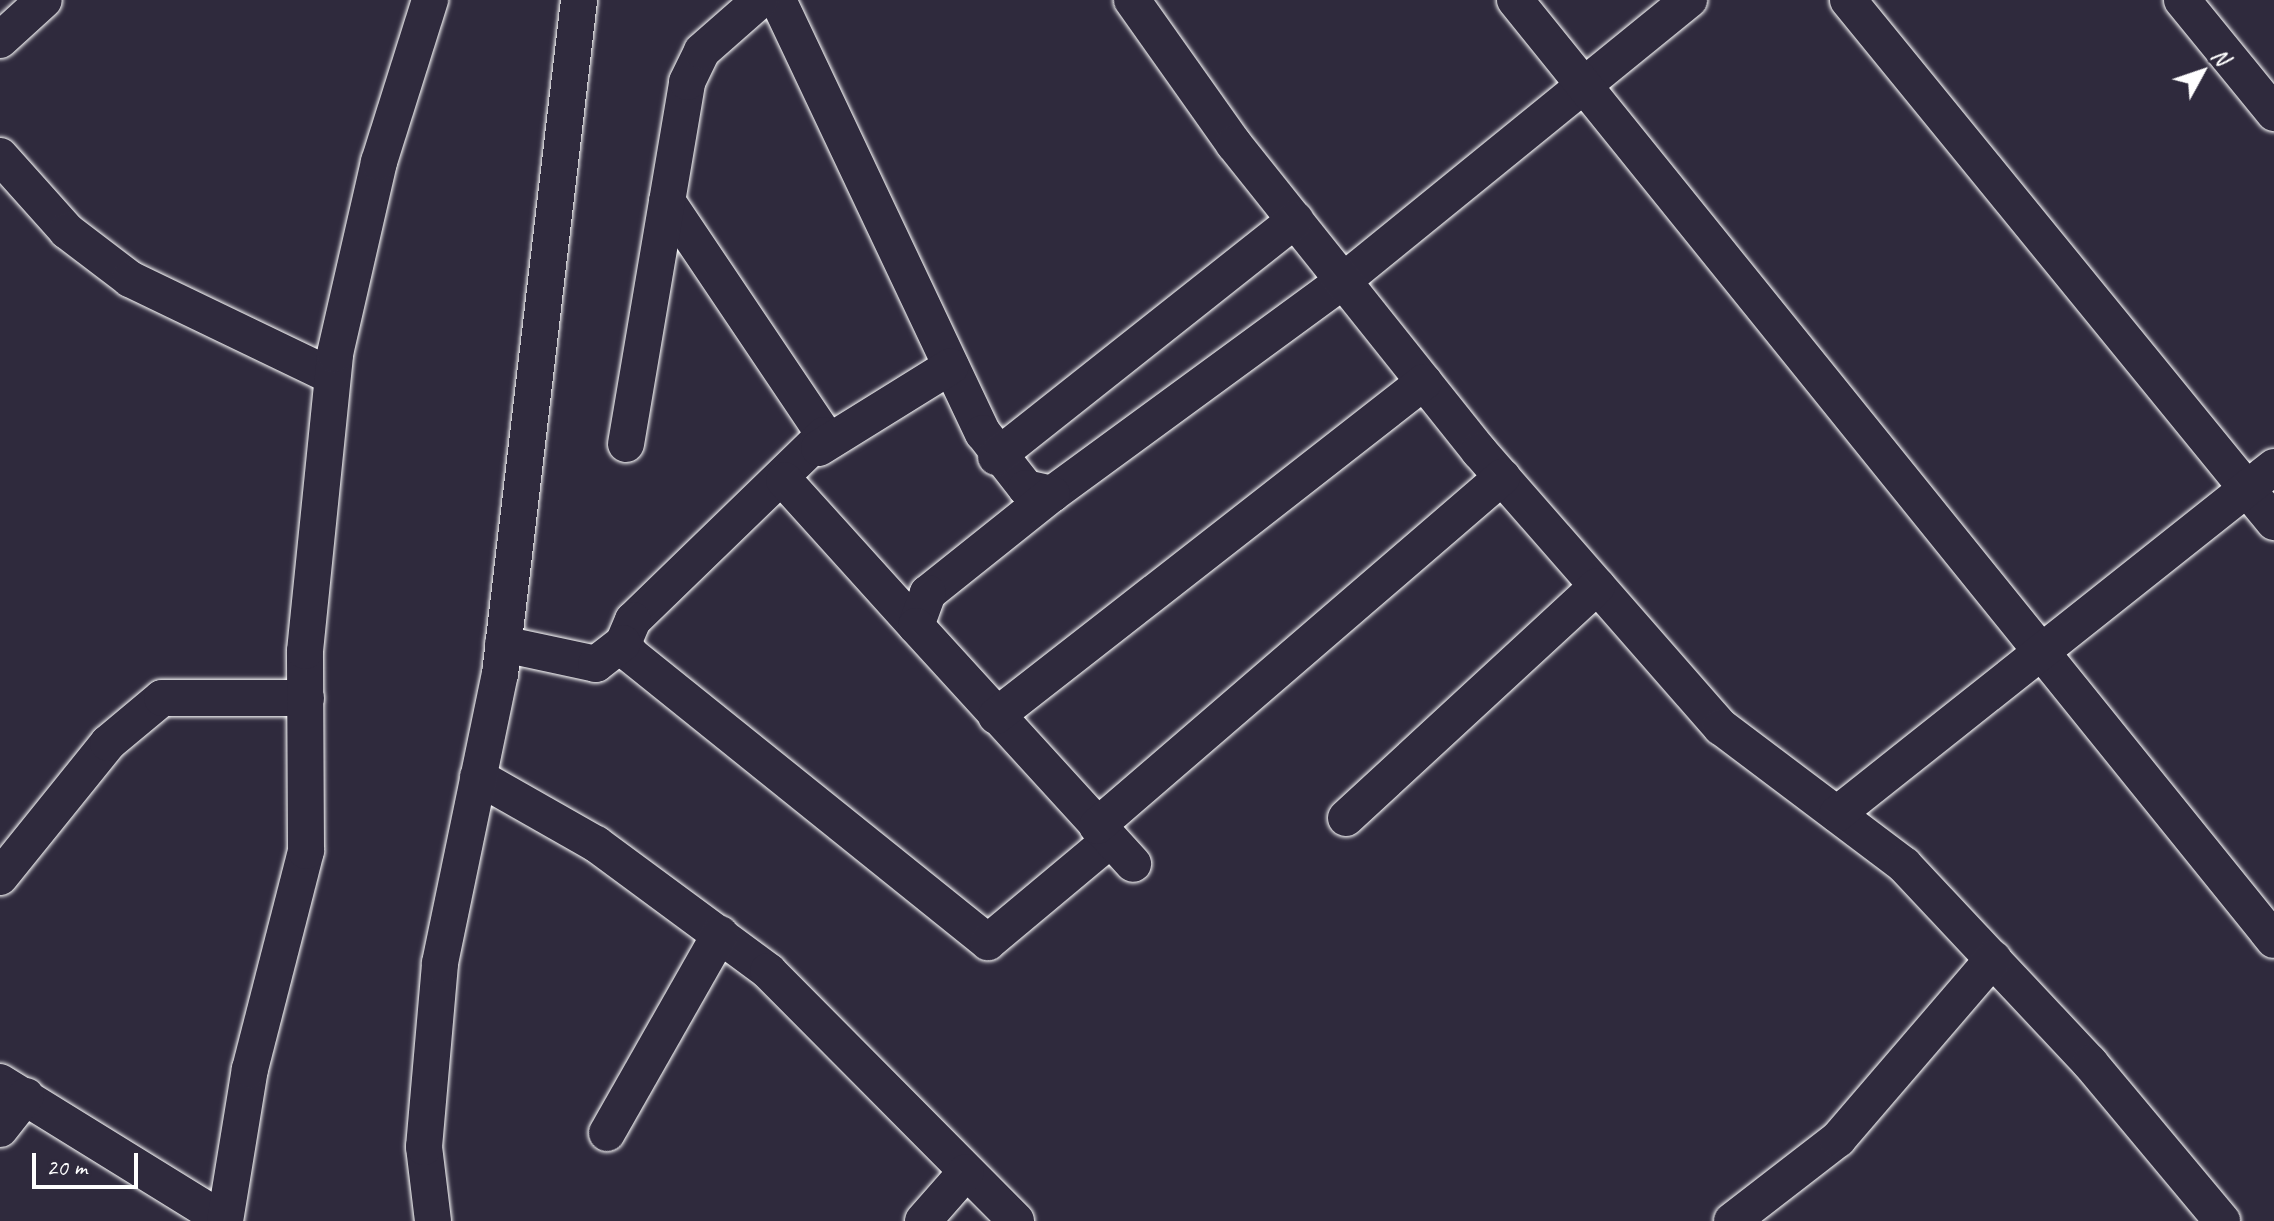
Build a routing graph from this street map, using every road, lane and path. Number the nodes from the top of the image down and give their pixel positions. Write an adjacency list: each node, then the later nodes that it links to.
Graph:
1 (44, 0): 11 (street)
2 (430, 0): 19 (street)
3 (579, 0): 32 (street)
4 (760, 0): 15 (street)
5 (778, 0): 18 (street)
6 (1132, 0): 16 (street)
7 (1515, 0): 12 (street)
8 (1689, 0): 12 (street)
9 (1848, 0): 25 (street)
10 (2182, 0): 13 (street)
11 (0, 40)
12 (1583, 85): 17 (street); 33 (street)
13 (2274, 113)
14 (0, 156): 19 (street)
15 (667, 201): 21 (street); 22 (street)
16 (1295, 220): 17 (street); 23 (street)
17 (1343, 281): 20 (street); 27 (street)
18 (951, 366): 22 (street); 23 (street)
19 (332, 376): 34 (street)
20 (1424, 382): 24 (street); 35 (street)
21 (626, 444)
22 (819, 448): 26 (street)
23 (996, 457): 27 (street)
24 (1502, 477): 29 (street); 39 (street)
25 (2261, 478): 28 (street); 33 (street)
26 (784, 480): 30 (street); 31 (street)
27 (1052, 494): 30 (street)
28 (2274, 522)
29 (1597, 586): 37 (street); 38 (street)
30 (916, 626): 35 (street)
31 (623, 643): 32 (street); 39 (street)
32 (503, 644): 36 (street)
33 (2042, 653): 37 (street); 42 (street)
34 (306, 698): 40 (street); 48 (street)
35 (996, 716): 39 (street)
36 (478, 777): 41 (street); 49 (street)
37 (1837, 814): 43 (street)
38 (1346, 818)
39 (1113, 843)
40 (0, 877)
41 (720, 934): 46 (street); 47 (street)
42 (2274, 940)
43 (1993, 959): 52 (street); 53 (street)
44 (13, 1089): 45 (street); 48 (street)
45 (0, 1129)
46 (607, 1133)
47 (966, 1172): 50 (street); 51 (street)
48 (225, 1221)
49 (433, 1221)
50 (923, 1221)
51 (1016, 1221)
52 (1732, 1221)
53 (2222, 1221)

